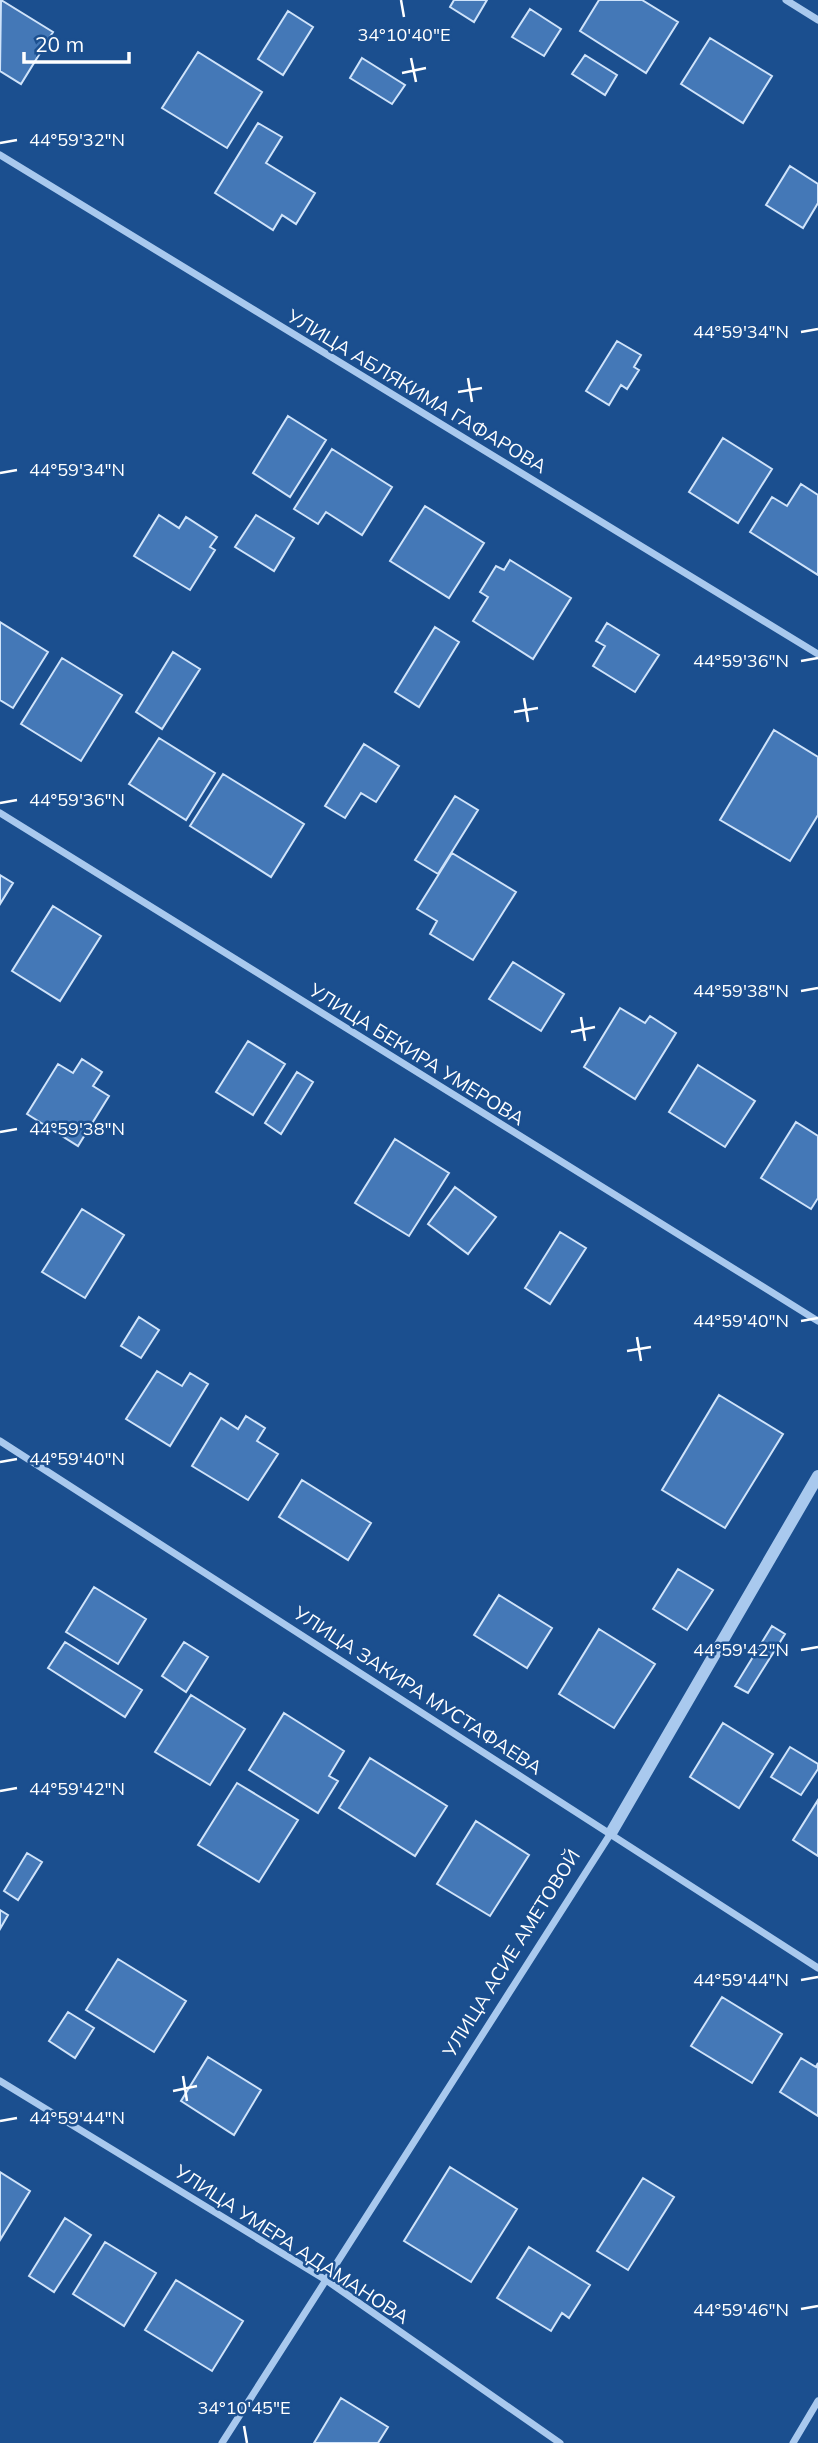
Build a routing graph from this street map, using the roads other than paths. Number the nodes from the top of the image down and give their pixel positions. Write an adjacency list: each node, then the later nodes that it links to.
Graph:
1 (786, 0): 2 (street)
2 (818, 20)
3 (0, 155): 4 (street, УЛИЦА АБЛЯКИМА ГАФАРОВА)
4 (818, 654)
5 (0, 813): 6 (street, УЛИЦА БЕКИРА УМЕРОВА)
6 (818, 1321)
7 (0, 1441): 9 (street, УЛИЦА ЗАКИРА МУСТАФАЕВА)
8 (818, 1476): 9 (street, УЛИЦА АСИЕ АМЕТОВОЙ)
9 (611, 1833): 10 (street, УЛИЦА ЗАКИРА МУСТАФАЕВА); 12 (street, УЛИЦА АСИЕ АМЕТОВОЙ)
10 (818, 1968)
11 (0, 2081): 12 (street, УЛИЦА УМЕРА АДАМАНОВА)
12 (326, 2280): 14 (street, УЛИЦА АСИЕ АМЕТОВОЙ); 15 (street, УЛИЦА УМЕРА АДАМАНОВА)
13 (818, 2401): 16 (street)
14 (222, 2443)
15 (560, 2443)
16 (793, 2443)

